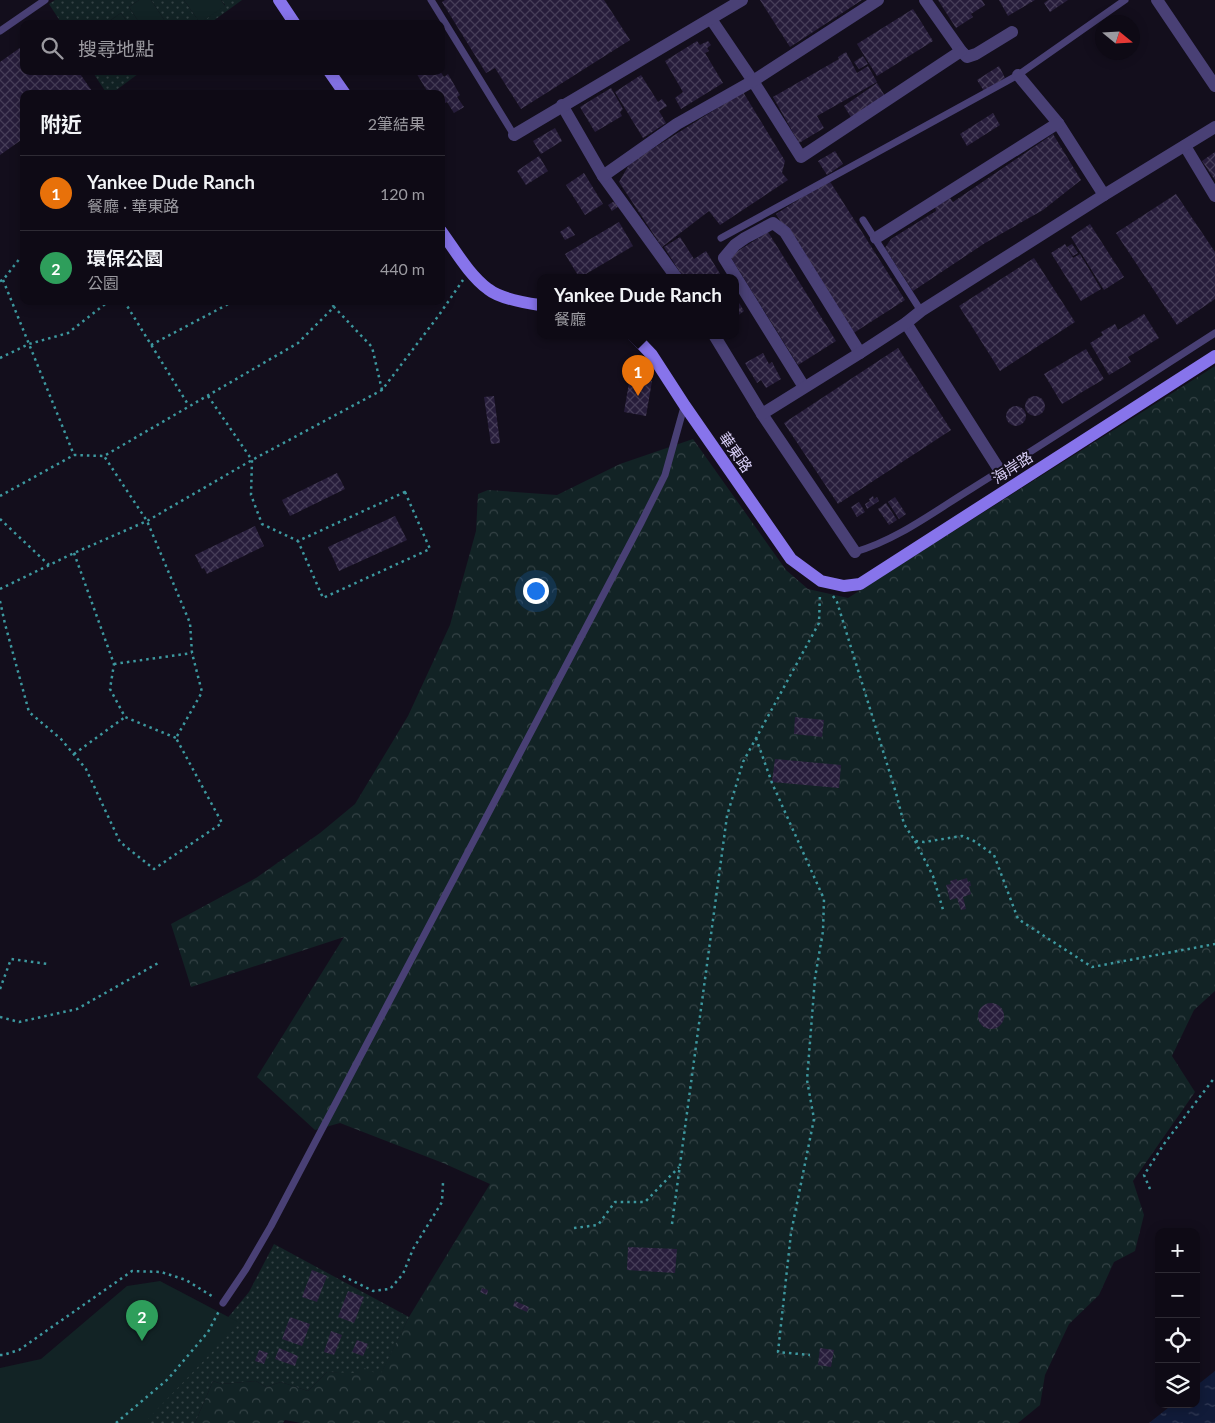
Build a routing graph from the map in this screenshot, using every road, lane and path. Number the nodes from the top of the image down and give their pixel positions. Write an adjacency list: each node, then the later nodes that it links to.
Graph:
1 (45, 0): 13 (lane)
2 (279, 0): 10 (main road)
3 (431, 0): 11 (lane)
4 (742, 0): 9 (street)
5 (878, 0): 18 (street)
6 (925, 0): 15 (street)
7 (1125, 0): 17 (lane)
8 (1157, 0): 19 (street)
9 (711, 19): 18 (street); 21 (street)
10 (292, 20)
11 (443, 20)
12 (445, 23): 24 (lane)
13 (0, 31)
14 (1012, 32): 15 (street)
15 (961, 51): 18 (street)
16 (332, 75): 20 (main road)
17 (1018, 75): 22 (street); 31 (lane)
18 (753, 81): 26 (street)
19 (1215, 86)
20 (342, 90)
21 (562, 106): 24 (street); 26 (street)
22 (1058, 123): 27 (street); 32 (street)
23 (1215, 127): 25 (street)
24 (514, 135)
25 (1185, 146): 27 (street); 28 (street)
26 (603, 176): 35 (street)
27 (1104, 195): 44 (street)
28 (1215, 196)
29 (863, 220): 32 (lane)
30 (445, 237): 34 (main road)
31 (721, 238)
32 (876, 238): 44 (lane)
33 (20, 258): 37 (path)
34 (469, 270): 42 (main road); 55 (path)
35 (674, 274)
36 (734, 274): 51 (street)
37 (1, 280): 49 (path)
38 (739, 282): 54 (street)
39 (104, 305): 49 (path)
40 (126, 305): 50 (path)
41 (226, 305): 50 (path)
42 (537, 305)
43 (334, 307): 55 (path); 56 (path)
44 (921, 311): 45 (street)
45 (906, 323): 51 (street); 63 (street)
46 (1215, 333): 63 (lane)
47 (637, 339): 58 (main road, 華東路)
48 (716, 339): 59 (street)
49 (28, 344): 53 (path); 60 (path)
50 (151, 345): 57 (path)
51 (860, 353): 54 (street)
52 (1215, 356): 71 (main road, 海岸路)
53 (0, 358)
54 (804, 387): 59 (street)
55 (382, 390): 62 (path)
56 (208, 396): 57 (path); 62 (path)
57 (189, 406): 61 (path)
58 (685, 406): 71 (main road, 華東路); 94 (lane)
59 (762, 414): 68 (street)
60 (74, 455): 61 (path); 64 (path)
61 (104, 456): 66 (path)
62 (252, 460): 66 (path); 67 (path)
63 (1000, 471): 68 (lane)
64 (0, 496)
65 (0, 518): 70 (path)
66 (146, 521): 69 (path); 74 (path)
67 (298, 541): 67 (path)
68 (855, 552)
69 (74, 553): 70 (path); 75 (path)
70 (49, 565): 72 (path)
71 (821, 581): 78 (path); 80 (path)
72 (0, 589)
73 (0, 601): 79 (path)
74 (192, 654): 75 (path); 77 (path)
75 (114, 664): 76 (path)
76 (125, 717): 77 (path); 79 (path)
77 (176, 738): 79 (path)
78 (756, 738): 88 (path); 96 (path)
79 (74, 754)
80 (915, 841): 81 (path); 82 (path)
81 (944, 913)
82 (1215, 944)
83 (160, 962): 86 (path)
84 (48, 964): 85 (path)
85 (0, 989)
86 (0, 1016)
87 (1215, 1076): 90 (path)
88 (680, 1166): 91 (path); 92 (path)
89 (443, 1183): 93 (path)
90 (1150, 1190)
91 (672, 1224)
92 (574, 1228)
93 (343, 1276)
94 (223, 1303): 95 (path); 97 (path)
95 (0, 1355)
96 (810, 1355)
97 (116, 1423)

